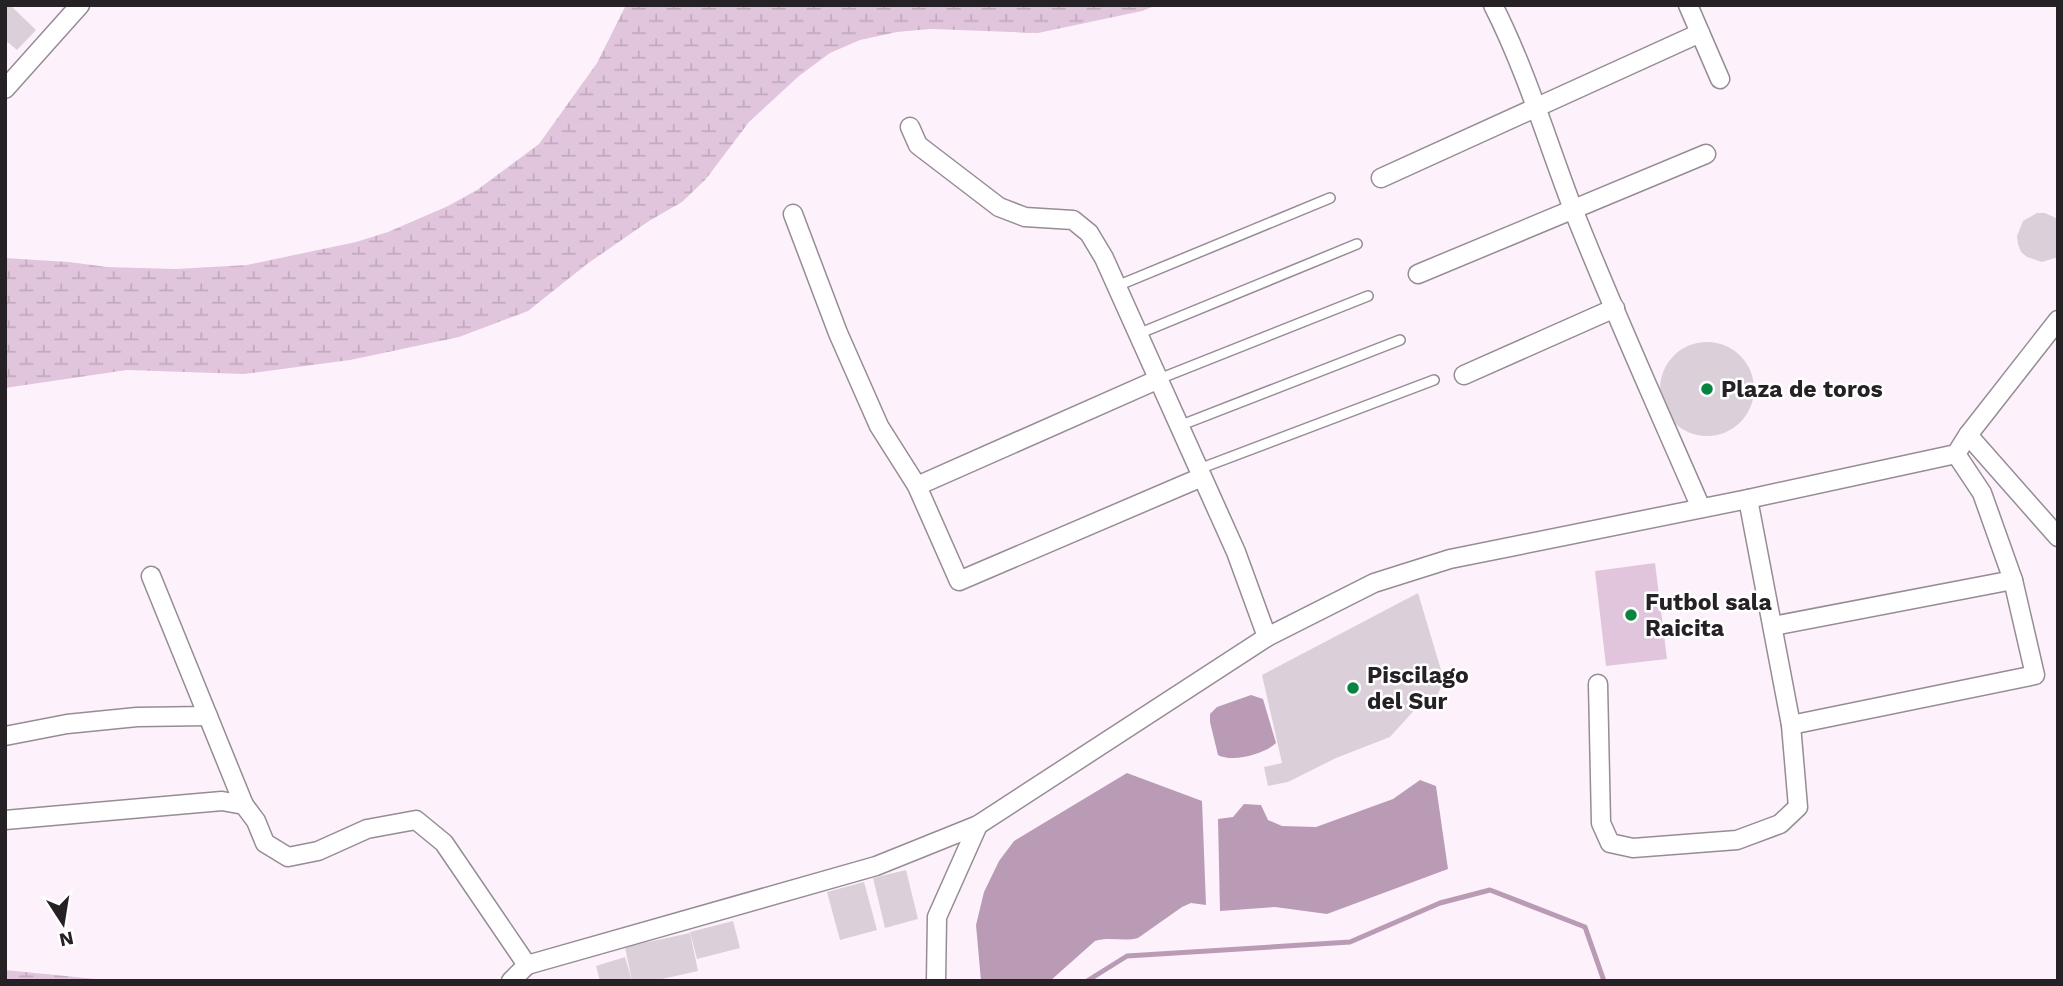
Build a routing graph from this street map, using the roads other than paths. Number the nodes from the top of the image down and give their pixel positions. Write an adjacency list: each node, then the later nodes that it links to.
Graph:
1 (80, 5): 6 (street)
2 (1493, 5): 7 (street)
3 (1688, 5): 4 (street)
4 (1700, 33): 5 (street); 7 (street)
5 (1720, 79)
6 (5, 89)
7 (1536, 109): 10 (street); 12 (street)
8 (910, 127): 16 (street)
9 (1706, 154): 12 (street)
10 (1381, 178)
11 (1330, 198): 16 (lane)
12 (1574, 209): 15 (street); 18 (street)
13 (793, 214): 29 (street)
14 (1357, 244): 20 (lane)
15 (1418, 274)
16 (1117, 286): 20 (street)
17 (1368, 296): 23 (lane)
18 (1615, 308): 22 (street); 31 (street)
19 (2056, 327): 26 (street)
20 (1138, 334): 23 (street)
21 (1400, 340): 25 (lane)
22 (1464, 375)
23 (1159, 379): 25 (street); 29 (street)
24 (1434, 380): 28 (lane)
25 (1180, 426): 28 (street)
26 (1968, 435): 27 (street); 32 (street)
27 (1955, 454): 30 (street); 34 (street)
28 (1200, 473): 29 (street); 36 (street)
29 (917, 486)
30 (1748, 499): 31 (street); 35 (street)
31 (1701, 508): 36 (street)
32 (2058, 537)
33 (151, 576): 38 (street)
34 (2013, 580): 35 (street); 39 (street)
35 (1773, 626): 39 (street)
36 (1267, 637): 43 (street)
37 (1598, 684): 39 (street)
38 (208, 716): 40 (street); 41 (street)
39 (1791, 726)
40 (5, 736)
41 (244, 805): 42 (street); 44 (street)
42 (5, 820)
43 (978, 825): 44 (street); 46 (street)
44 (527, 965): 45 (street)
45 (511, 981)
46 (936, 981)

